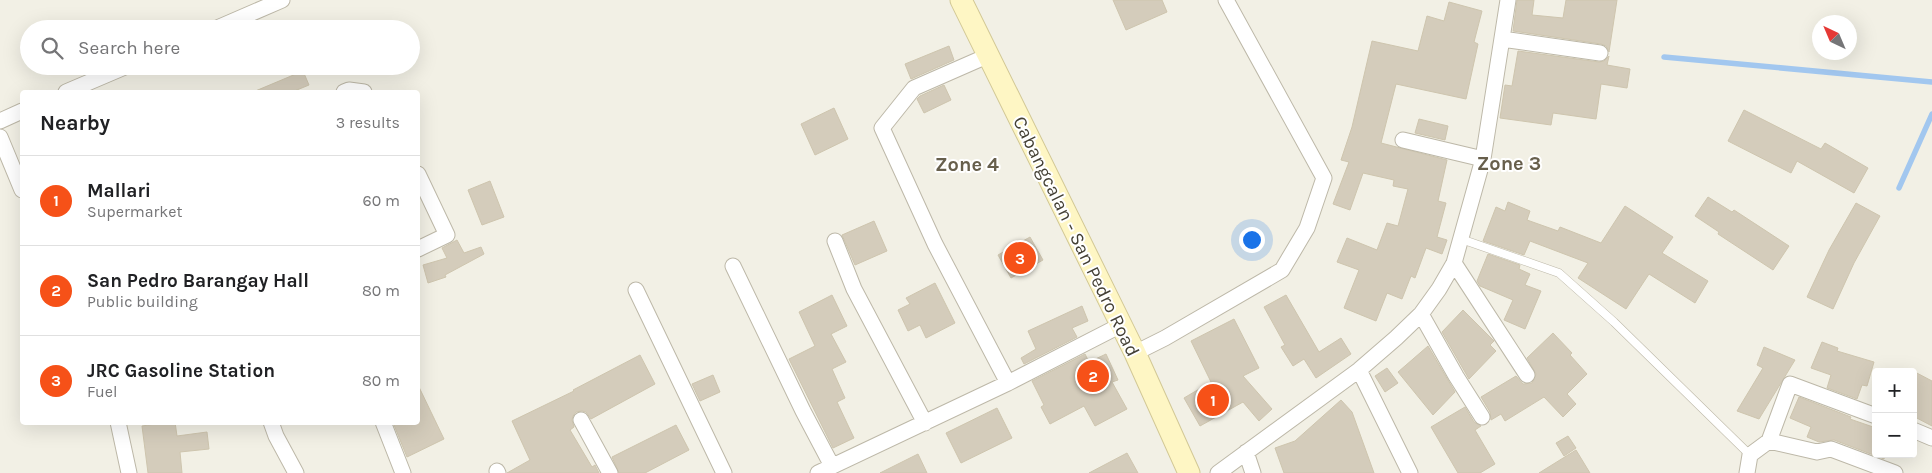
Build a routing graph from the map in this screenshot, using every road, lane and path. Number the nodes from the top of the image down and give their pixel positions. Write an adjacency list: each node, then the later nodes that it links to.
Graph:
1 (282, 0): 5 (street)
2 (961, 0): 8 (street, Cabangcalan - San Pedro Road)
3 (1226, 0): 26 (street)
4 (1508, 0): 6 (street)
5 (236, 20)
6 (1502, 38): 7 (street); 15 (street)
7 (1600, 53)
8 (987, 56): 25 (street, Cabangcalan - San Pedro Road); 29 (street)
9 (106, 75): 10 (street)
10 (71, 90)
11 (20, 112): 12 (street)
12 (0, 121)
13 (0, 137): 17 (street)
14 (1403, 140): 15 (street)
15 (1482, 158): 18 (street)
16 (420, 178): 20 (street)
17 (20, 185)
18 (1461, 239): 21 (street); 41 (lane)
19 (835, 242): 33 (street)
20 (420, 248)
21 (1454, 263): 24 (street); 28 (street)
22 (733, 266): 42 (street)
23 (636, 290): 47 (street)
24 (1420, 314): 27 (street); 31 (street)
25 (1121, 325): 26 (street, Cabangcalan - San Pedro Road); 29 (street)
26 (1135, 353): 48 (street, Cabangcalan - San Pedro Road)
27 (1359, 370): 40 (street); 51 (street)
28 (1527, 375)
29 (1008, 383): 33 (street)
30 (1872, 415): 39 (street)
31 (1482, 417)
32 (581, 420): 46 (street)
33 (925, 423): 42 (street)
34 (119, 425): 43 (street)
35 (272, 425): 44 (street)
36 (384, 425): 45 (street)
37 (1917, 432): 38 (street)
38 (1932, 438)
39 (1769, 441): 41 (street); 53 (street)
40 (1246, 452): 49 (street); 50 (street)
41 (1750, 455): 52 (street)
42 (825, 470)
43 (128, 473)
44 (296, 473)
45 (403, 473)
46 (610, 473)
47 (724, 473)
48 (1189, 473)
49 (1218, 473)
50 (1253, 473)
51 (1410, 473)
52 (1747, 473)
53 (1895, 473)

